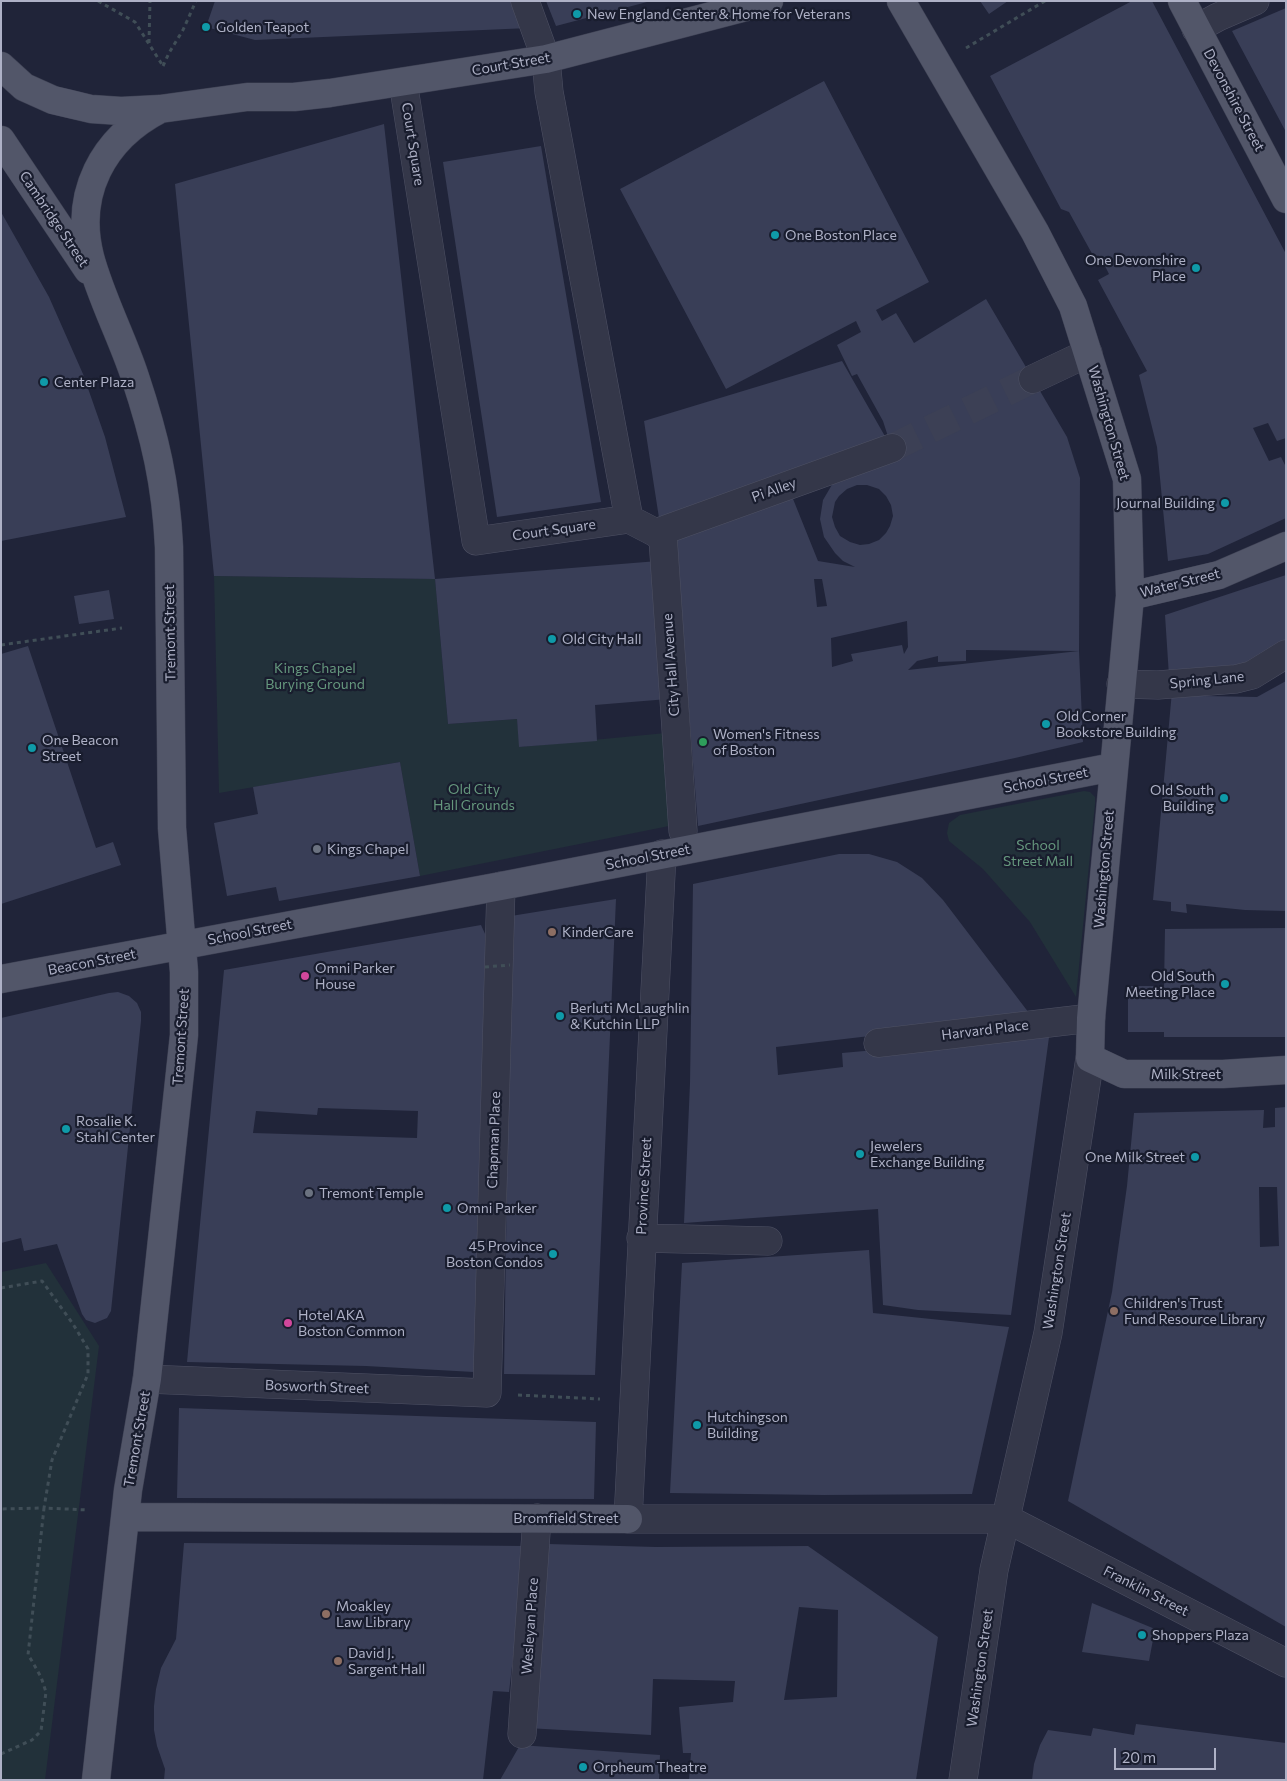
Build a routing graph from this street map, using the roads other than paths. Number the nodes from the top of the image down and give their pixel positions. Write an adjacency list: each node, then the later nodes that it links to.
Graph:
1 (525, 1): 7 (street)
2 (769, 1): 7 (main road, Court Street)
3 (901, 1): 14 (main road, Washington Street)
4 (1182, 1): 6 (main road, Devonshire Street)
5 (1255, 1): 6 (street)
6 (1196, 29): 12 (main road, Devonshire Street)
7 (546, 60): 9 (main road, Court Street); 17 (street)
8 (1, 66): 10 (main road)
9 (403, 82): 10 (main road, Court Street); 17 (street, Court Square)
10 (160, 109): 13 (main road)
11 (1, 140): 13 (main road, Cambridge Street)
12 (1286, 199)
13 (105, 300): 27 (main road, Tremont Street)
14 (1088, 353): 15 (street); 20 (main road, Washington Street)
15 (1033, 379)
16 (892, 448): 18 (street, Pi Alley)
17 (629, 519): 18 (street)
18 (656, 533): 24 (street, City Hall Avenue)
19 (1286, 546): 20 (main road, Water Street)
20 (1130, 596): 22 (main road, Washington Street)
21 (1286, 654): 22 (street, Spring Lane)
22 (1121, 684): 23 (main road, Washington Street)
23 (1113, 767): 25 (main road, School Street); 29 (main road, Washington Street)
24 (683, 831)
25 (662, 854): 26 (main road, School Street); 33 (street, Province Street)
26 (501, 886): 27 (main road, School Street); 36 (street, Chapman Place)
27 (182, 945): 28 (main road, Beacon Street); 35 (main road, Tremont Street)
28 (1, 979)
29 (1091, 1018): 30 (street, Harvard Place); 31 (main road, Washington Street)
30 (878, 1042)
31 (1090, 1058): 32 (main road, Milk Street); 40 (street, Washington Street)
32 (1286, 1070)
33 (641, 1238): 34 (street); 39 (street, Province Street)
34 (768, 1241)
35 (147, 1379): 36 (street, Bosworth Street); 37 (main road, Tremont Street)
36 (487, 1394)
37 (125, 1517): 38 (main road, Bromfield Street); 43 (main road, Tremont Street)
38 (537, 1518): 39 (main road, Bromfield Street); 42 (street, Wesleyan Place)
39 (628, 1519): 40 (street, Bromfield Street)
40 (1007, 1519): 41 (street, Franklin Street); 44 (street, Washington Street)
41 (1286, 1663)
42 (522, 1734)
43 (96, 1780)
44 (963, 1780)

